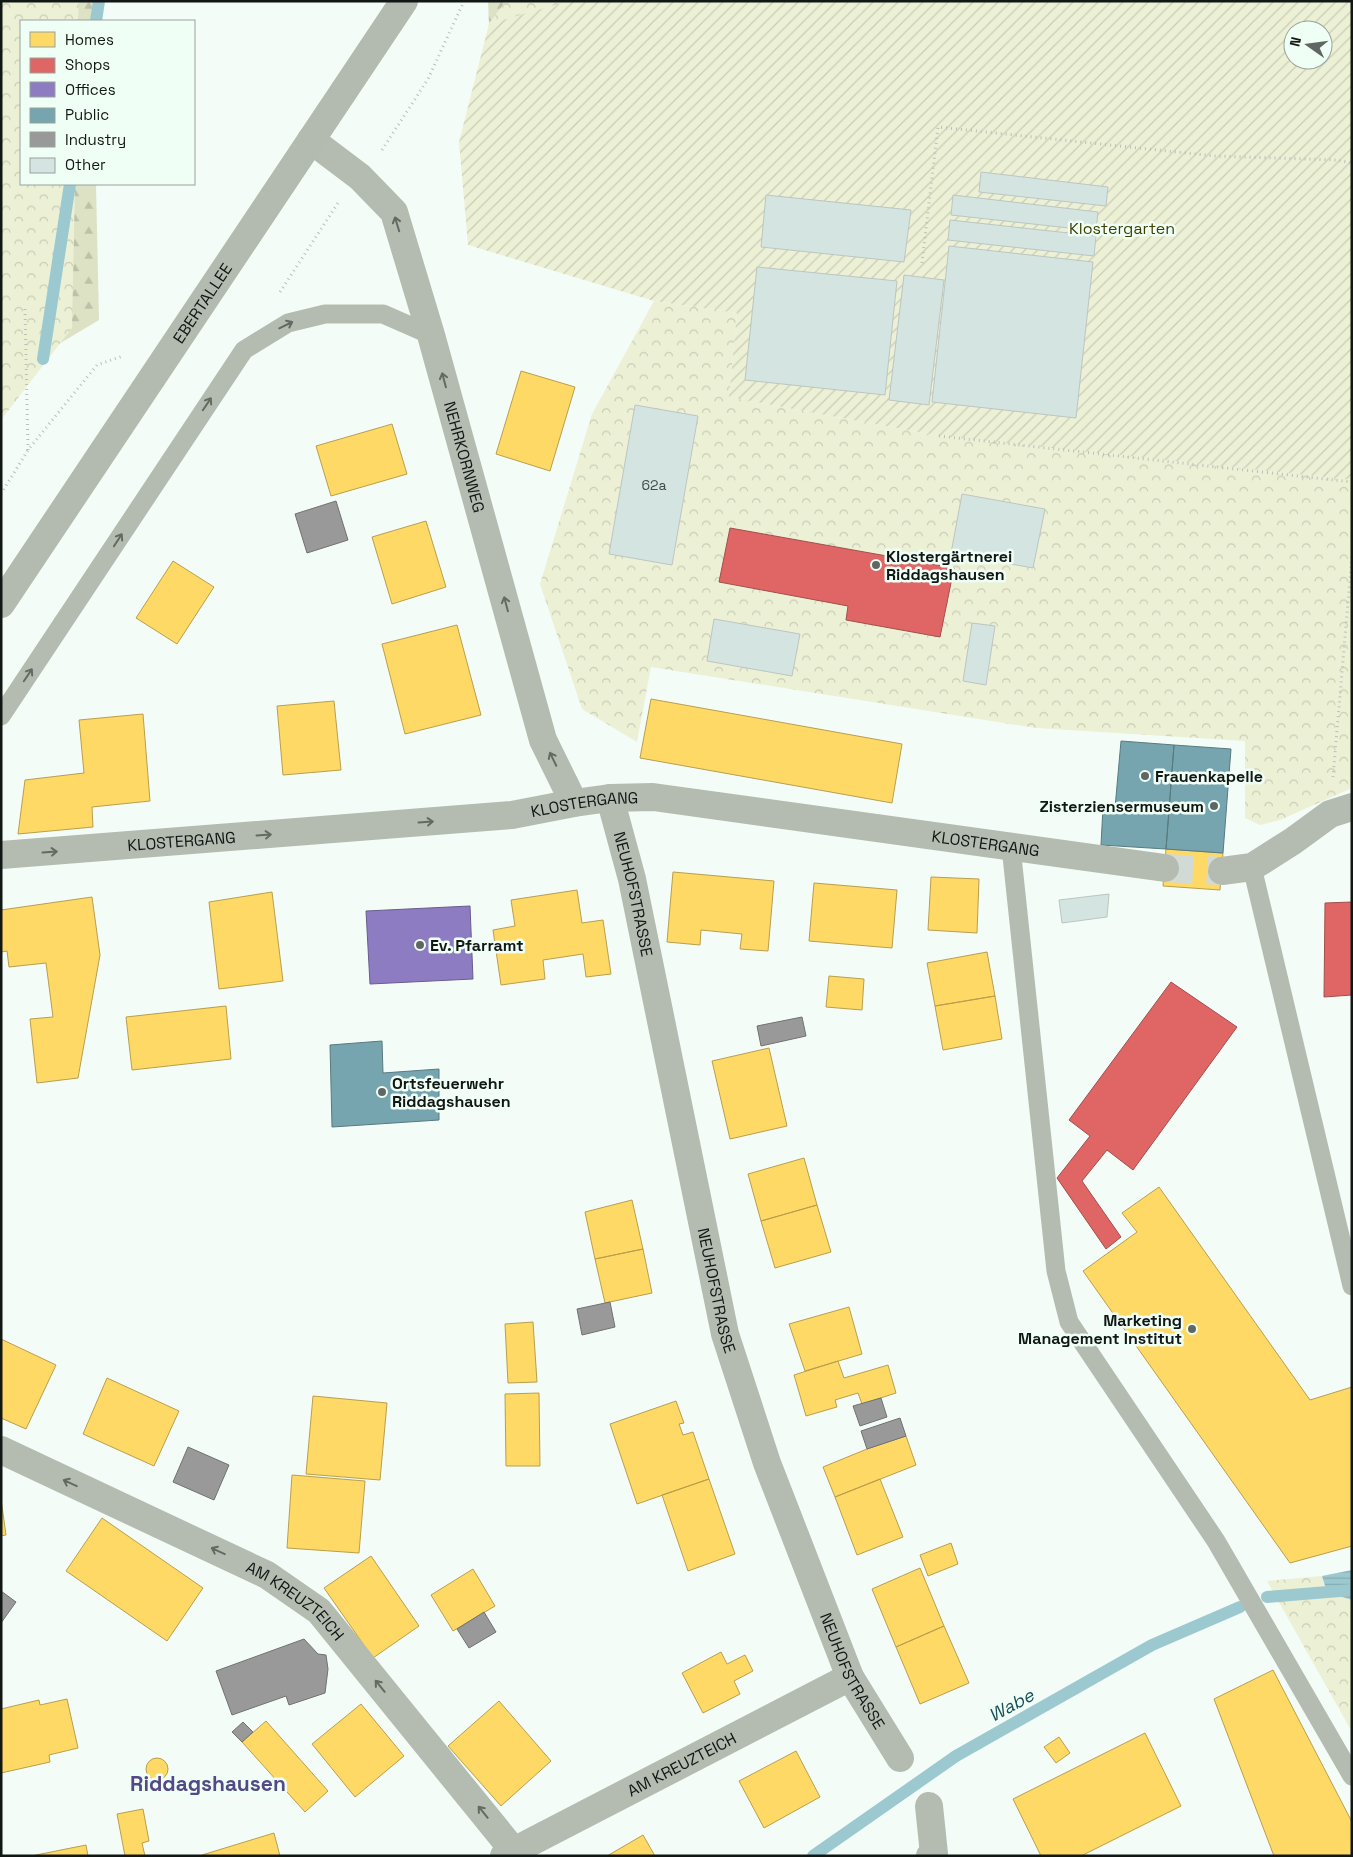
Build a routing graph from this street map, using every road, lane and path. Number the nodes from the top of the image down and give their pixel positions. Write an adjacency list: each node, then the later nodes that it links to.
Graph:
1 (404, 1): 2 (main road, EBERTALLEE)
2 (311, 140): 6 (street, NEHRKORNWEG, one-way to 2); 13 (main road, EBERTALLEE)
3 (1352, 163): 4 (path)
4 (922, 263)
5 (24, 309): 9 (path)
6 (431, 334): 14 (lane, one-way to 6); 16 (street, NEHRKORNWEG, one-way to 6)
7 (123, 356): 9 (path)
8 (939, 436): 10 (path)
9 (28, 450): 11 (path)
10 (1352, 482)
11 (1, 494)
12 (1352, 556): 17 (path)
13 (1, 604)
14 (1, 716)
15 (610, 798): 16 (street, KLOSTERGANG); 18 (street, KLOSTERGANG); 25 (street, NEUHOFSTRASSE)
16 (574, 802): 19 (street, KLOSTERGANG, one-way to 16)
17 (1341, 811): 20 (street)
18 (1011, 847): 21 (street, KLOSTERGANG); 27 (lane)
19 (1, 855)
20 (1252, 867): 22 (street); 23 (lane)
21 (1165, 868)
22 (1222, 871)
23 (1352, 1286)
24 (1, 1450): 29 (street, AM KREUZTEICH, one-way to 24)
25 (850, 1677): 26 (street, NEUHOFSTRASSE); 29 (street, AM KREUZTEICH)
26 (900, 1758)
27 (1352, 1776)
28 (929, 1806): 30 (street)
29 (509, 1853)
30 (930, 1856)

